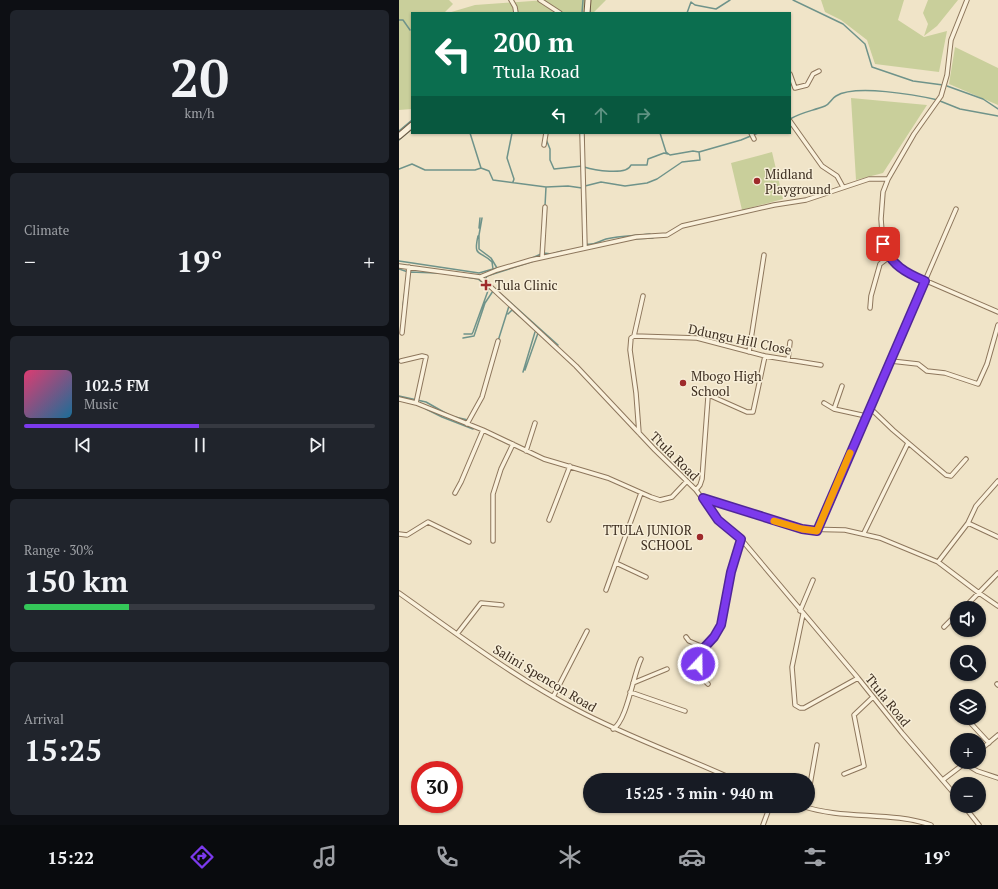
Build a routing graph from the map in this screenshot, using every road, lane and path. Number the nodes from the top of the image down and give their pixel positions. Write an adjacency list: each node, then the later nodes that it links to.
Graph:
1 (511, 0): 5 (street)
2 (540, 0): 6 (street)
3 (587, 0): 7 (street)
4 (967, 0): 16 (street)
5 (516, 12)
6 (558, 12)
7 (587, 12)
8 (819, 71): 9 (street)
9 (791, 77)
10 (791, 122): 17 (street)
11 (411, 127): 14 (street)
12 (545, 134): 15 (street)
13 (582, 134): 20 (street)
14 (399, 136)
15 (544, 145)
16 (888, 179): 17 (street); 23 (street)
17 (843, 187): 20 (street)
18 (545, 208): 22 (street)
19 (956, 209): 27 (street)
20 (585, 247): 22 (street)
21 (764, 255): 36 (street)
22 (542, 257): 26 (street)
23 (889, 257): 27 (street); 29 (street)
24 (399, 266): 25 (street)
25 (409, 267): 26 (street); 32 (street)
26 (480, 277): 52 (street, Ttula Road)
27 (925, 281): 30 (street); 40 (street)
28 (643, 296): 33 (street)
29 (870, 308)
30 (998, 312)
31 (998, 325): 40 (street)
32 (402, 333)
33 (634, 336): 36 (street, Ddungu Hill Close); 52 (street)
34 (498, 341): 50 (street)
35 (790, 342): 39 (street)
36 (749, 352): 37 (street, Ddungu Hill Close)
37 (765, 356): 39 (street, Ddungu Hill Close); 60 (street)
38 (401, 360): 44 (street)
39 (788, 360): 41 (street, Ddungu Hill Close)
40 (891, 361): 46 (street)
41 (821, 364)
42 (842, 386): 47 (street)
43 (399, 399): 44 (street)
44 (416, 403): 50 (street)
45 (824, 403): 47 (street)
46 (869, 407): 48 (street); 53 (street)
47 (834, 409): 48 (street)
48 (865, 416): 66 (street)
49 (535, 423): 55 (street)
50 (467, 424): 51 (street)
51 (483, 430): 54 (street); 61 (street)
52 (639, 433): 59 (street, Ttula Road)
53 (908, 443): 56 (street); 67 (street)
54 (513, 444): 55 (street); 71 (street)
55 (526, 451): 57 (street)
56 (966, 459)
57 (570, 466): 62 (street); 64 (street)
58 (998, 481): 65 (street)
59 (687, 482): 60 (street, Ttula Road); 62 (street)
60 (696, 490): 63 (street, Ttula Road)
61 (455, 493)
62 (641, 493): 74 (street)
63 (703, 498): 66 (street); 70 (street, Ttula Road)
64 (549, 520)
65 (968, 523): 69 (street); 73 (street)
66 (817, 531): 67 (street)
67 (864, 533): 73 (street)
68 (399, 534): 72 (street)
69 (998, 537)
70 (741, 539): 84 (street, Ttula Road); 91 (street)
71 (493, 541)
72 (469, 542)
73 (939, 562): 80 (street)
74 (616, 563): 76 (street); 78 (street)
75 (998, 573): 80 (street)
76 (646, 577)
77 (813, 580): 84 (street)
78 (606, 590)
79 (399, 593): 89 (street, Salini Spencon Road)
80 (979, 594): 81 (street); 83 (street)
81 (972, 601)
82 (502, 605): 89 (street)
83 (998, 606)
84 (800, 610): 85 (street, Ttula Road)
85 (803, 614): 94 (street, Ttula Road); 94 (street)
86 (950, 621): 87 (street)
87 (944, 627)
88 (587, 631): 98 (street)
89 (457, 634): 98 (street, Salini Spencon Road)
90 (686, 637): 91 (street)
91 (703, 647): 96 (street)
92 (641, 659): 95 (street)
93 (667, 669): 95 (street)
94 (858, 678): 99 (street, Ttula Road)
95 (633, 683): 97 (street)
96 (708, 684)
97 (630, 692): 100 (street); 102 (street)
98 (553, 697): 102 (street, Salini Spencon Road)
99 (873, 697): 111 (street); 113 (street, Ttula Road)
100 (685, 712)
101 (972, 725): 104 (street)
102 (613, 729): 109 (street, Salini Spencon Road)
103 (998, 735): 104 (street)
104 (989, 743): 106 (street)
105 (817, 745): 110 (street)
106 (986, 746)
107 (957, 769): 113 (street)
108 (974, 769): 112 (street)
109 (719, 773)
110 (812, 773)
111 (844, 774)
112 (998, 778)
113 (943, 779): 114 (street, Ttula Road)
114 (950, 788)
115 (815, 808): 119 (street)
116 (767, 813): 118 (street)
117 (970, 813): 120 (street)
118 (763, 825)
119 (931, 825)
120 (979, 825)

